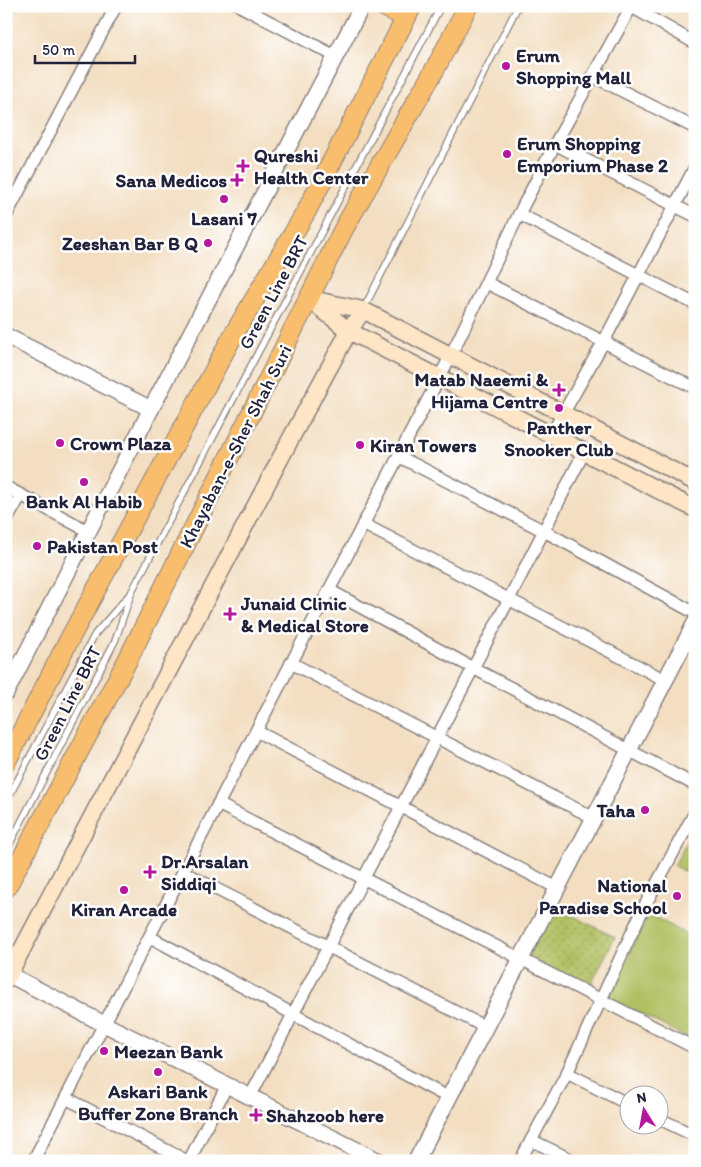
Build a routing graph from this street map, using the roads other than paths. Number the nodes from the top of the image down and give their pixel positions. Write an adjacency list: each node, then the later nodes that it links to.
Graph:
1 (116, 6): 18 (street)
2 (240, 6): 11 (street)
3 (362, 6): 11 (street)
4 (383, 6): 9 (main road)
5 (441, 6): 45 (lane, Green Line BRT)
6 (468, 6): 22 (main road, Khayaban-e-Sher Shah Suri)
7 (518, 6): 24 (lane)
8 (631, 6): 10 (street); 12 (street)
9 (409, 12): 56 (main road)
10 (694, 42)
11 (335, 56): 31 (street)
12 (593, 76): 13 (street); 14 (street)
13 (695, 128)
14 (555, 144): 16 (street); 17 (street)
15 (695, 167): 16 (street)
16 (674, 206): 19 (street); 20 (street)
17 (519, 214): 20 (street); 21 (street)
18 (6, 216)
19 (695, 216)
20 (638, 275): 23 (street); 27 (street)
21 (487, 283): 27 (street); 28 (street)
22 (309, 299): 24 (main road); 25 (main road); 66 (main road, Khayaban-e-Sher Shah Suri)
23 (695, 304)
24 (363, 310): 25 (main road); 28 (main road)
25 (350, 331): 29 (main road); 71 (main road)
26 (6, 336): 31 (street)
27 (603, 342): 30 (street); 32 (street)
28 (451, 356): 29 (street); 32 (main road)
29 (439, 377): 33 (main road); 35 (street)
30 (695, 388)
31 (151, 409): 42 (street)
32 (562, 413): 33 (street); 36 (main road)
33 (551, 435): 34 (main road)
34 (584, 452): 39 (main road); 43 (street)
35 (398, 456): 41 (street); 43 (street)
36 (695, 482)
37 (6, 487): 38 (street)
38 (21, 495): 40 (street); 42 (street)
39 (695, 509)
40 (6, 521)
41 (363, 524): 44 (street); 46 (street)
42 (88, 531): 52 (street)
43 (544, 531): 46 (street); 47 (street)
44 (329, 590): 49 (street); 50 (street)
45 (132, 591): 58 (lane, Green Line BRT); 63 (lane, Green Line BRT)
46 (509, 599): 50 (street); 51 (street)
47 (695, 613)
48 (695, 623): 51 (street)
49 (291, 663): 53 (street); 54 (street)
50 (473, 668): 54 (street); 55 (street)
51 (665, 680): 55 (street)
52 (6, 693)
53 (256, 731): 59 (street); 60 (street)
54 (437, 736): 60 (street); 62 (street)
55 (629, 750): 57 (street); 62 (street)
56 (6, 762)
57 (695, 785)
58 (6, 802)
59 (218, 804): 64 (street); 65 (street)
60 (400, 806): 65 (street); 67 (street)
61 (695, 812): 72 (street)
62 (594, 818): 67 (street)
63 (6, 851)
64 (183, 872): 68 (street); 69 (street)
65 (363, 878): 69 (street); 70 (street)
66 (6, 888)
67 (557, 888): 70 (street)
68 (150, 937): 73 (street); 74 (street)
69 (328, 946): 73 (street); 75 (street)
70 (521, 959): 72 (street); 75 (street)
71 (7, 976): 74 (street)
72 (600, 999): 76 (street); 77 (street)
73 (293, 1014): 79 (street); 81 (street)
74 (104, 1024): 78 (street); 80 (street)
75 (485, 1027): 81 (street)
76 (695, 1048)
77 (567, 1073): 82 (street); 85 (street)
78 (227, 1085): 79 (street); 87 (street)
79 (250, 1097): 88 (street)
80 (66, 1098): 86 (street); 87 (street)
81 (449, 1098): 89 (street)
82 (618, 1099)
83 (668, 1123): 84 (street)
84 (695, 1136)
85 (531, 1140): 90 (street); 91 (street)
86 (33, 1161)
87 (188, 1161)
88 (379, 1161)
89 (416, 1161)
90 (520, 1161)
91 (574, 1161)

